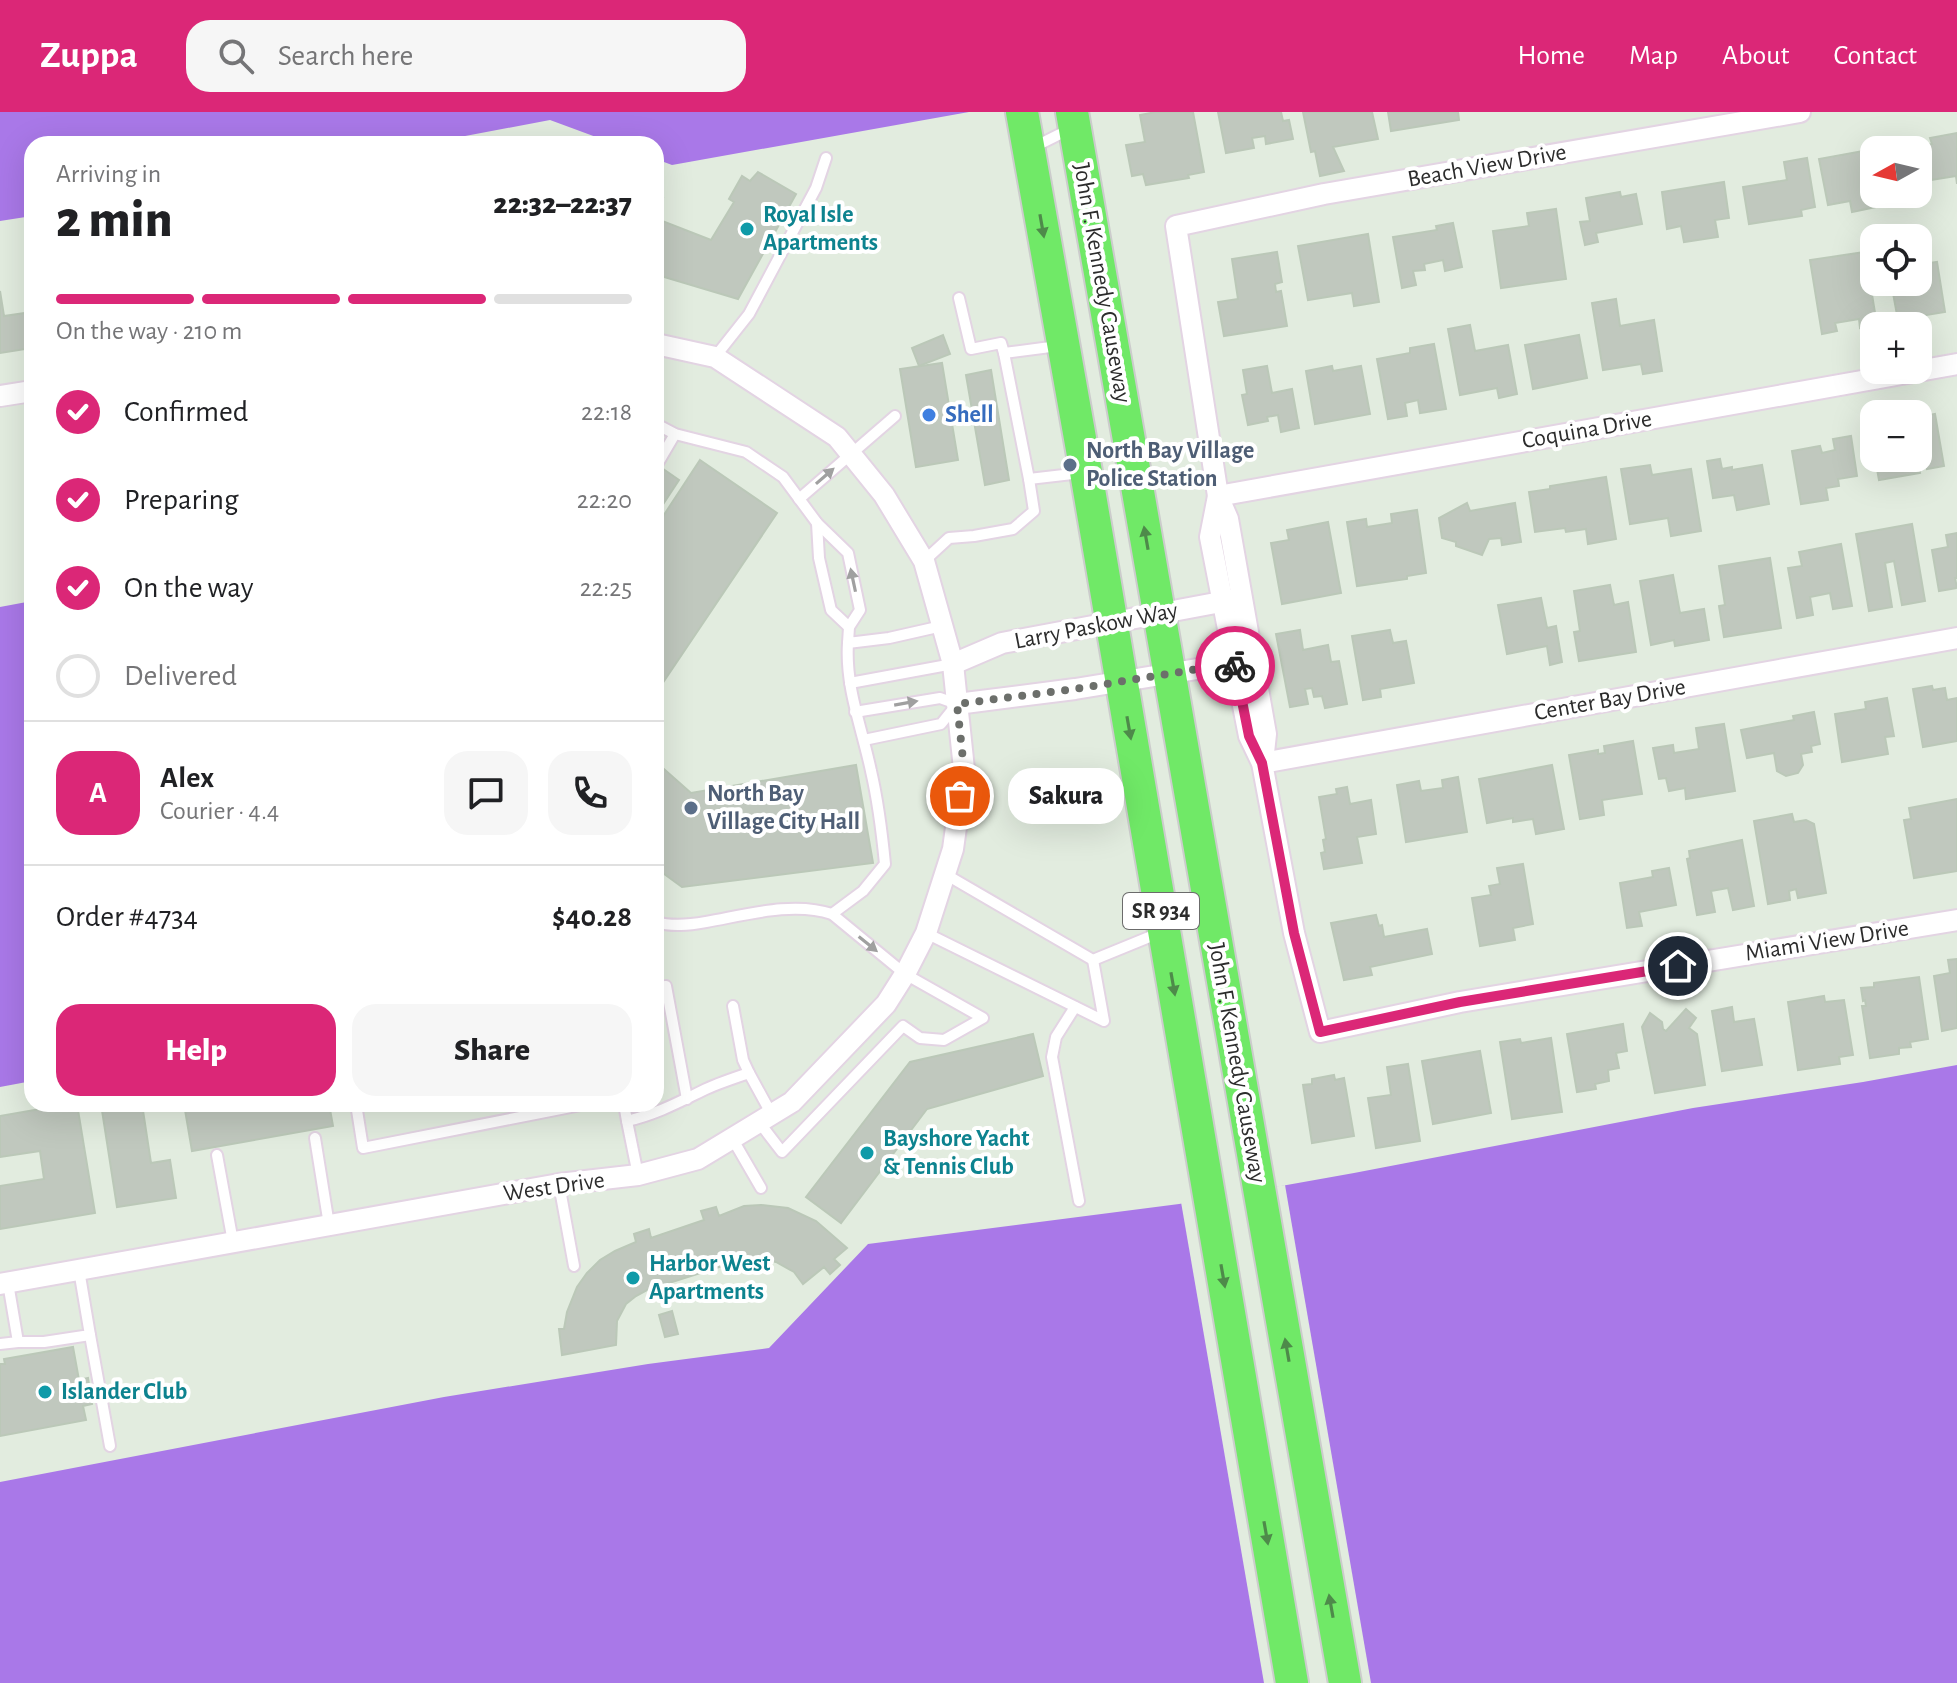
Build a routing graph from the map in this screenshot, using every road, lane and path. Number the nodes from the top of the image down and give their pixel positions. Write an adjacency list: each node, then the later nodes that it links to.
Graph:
1 (1800, 112): 20 (street, Beach View Drive)
2 (1073, 119): 3 (lane); 25 (main road, John F. Kennedy Causeway / SR 934, one-way to 2)
3 (1024, 127): 6 (main road, John F. Kennedy Causeway / SR 934, one-way to 6)
4 (826, 158): 9 (lane)
5 (959, 298): 8 (lane)
6 (1064, 345): 8 (lane); 18 (main road, John F. Kennedy Causeway / SR 934)
7 (664, 346): 9 (street)
8 (1004, 353): 19 (lane)
9 (715, 357): 17 (street)
10 (1957, 364): 20 (street, Coquina Drive)
11 (24, 392): 12 (street)
12 (0, 396)
13 (895, 416): 17 (lane)
14 (664, 428): 15 (lane)
15 (675, 434): 16 (lane); 21 (lane)
16 (664, 453)
17 (851, 454): 21 (lane, one-way to 17); 23 (street)
18 (1086, 472): 19 (lane); 26 (main road, John F. Kennedy Causeway / SR 934)
19 (1029, 479): 23 (lane)
20 (1218, 496): 24 (street)
21 (799, 499): 22 (lane)
22 (817, 523): 28 (lane); 28 (lane, one-way to 22)
23 (924, 561): 27 (street)
24 (1232, 600): 25 (street, Larry Paskow Way); 31 (street)
25 (1159, 614): 26 (street, Larry Paskow Way); 33 (main road, John F. Kennedy Causeway / SR 934)
26 (1111, 623): 32 (street, Larry Paskow Way); 34 (main road, John F. Kennedy Causeway / SR 934)
27 (942, 626): 30 (lane); 32 (street)
28 (849, 627): 30 (lane)
29 (1957, 638): 39 (street, Center Bay Drive)
30 (848, 643): 35 (lane)
31 (1244, 661): 33 (street); 39 (street)
32 (953, 664): 35 (lane); 36 (street)
33 (1170, 674): 34 (street); 77 (main road, John F. Kennedy Causeway / SR 934, one-way to 33)
34 (1121, 682): 36 (street); 44 (main road, John F. Kennedy Causeway / SR 934, one-way to 44)
35 (850, 683): 37 (lane)
36 (957, 704): 37 (lane, one-way to 36); 38 (lane); 40 (street, West Drive)
37 (855, 712): 38 (lane)
38 (864, 740): 41 (lane)
39 (1262, 763): 42 (street, Miami View Drive)
40 (945, 874): 45 (street, West Drive); 46 (lane)
41 (832, 914): 43 (lane); 47 (lane, one-way to 47)
42 (1957, 920)
43 (664, 923)
44 (1164, 931): 46 (lane); 76 (main road, John F. Kennedy Causeway / SR 934, one-way to 76)
45 (926, 933): 47 (street, West Drive); 50 (lane)
46 (1093, 960): 50 (lane)
47 (905, 974): 58 (street, West Drive); 58 (lane)
48 (664, 986): 52 (lane)
49 (733, 1006): 51 (lane)
50 (1075, 1007): 66 (lane)
51 (749, 1073): 52 (lane); 58 (lane)
52 (687, 1099): 53 (lane)
53 (664, 1110)
54 (357, 1112): 55 (lane)
55 (545, 1112)
56 (625, 1112): 59 (lane)
57 (659, 1112): 59 (lane)
58 (765, 1119): 61 (street, West Drive)
59 (627, 1121): 63 (lane)
60 (315, 1138): 67 (lane)
61 (732, 1138): 63 (street, West Drive); 65 (lane)
62 (217, 1155): 68 (lane)
63 (638, 1175): 64 (street, West Drive)
64 (559, 1184): 67 (street, West Drive); 69 (lane)
65 (761, 1188)
66 (1079, 1201)
67 (329, 1225): 68 (street, West Drive)
68 (233, 1242): 70 (street, West Drive)
69 (574, 1266)
70 (79, 1270): 71 (street, West Drive); 72 (lane)
71 (4, 1283): 73 (lane)
72 (90, 1335): 73 (lane); 75 (lane)
73 (18, 1342): 74 (lane)
74 (0, 1344)
75 (110, 1446)
76 (1292, 1683)
77 (1345, 1683)

